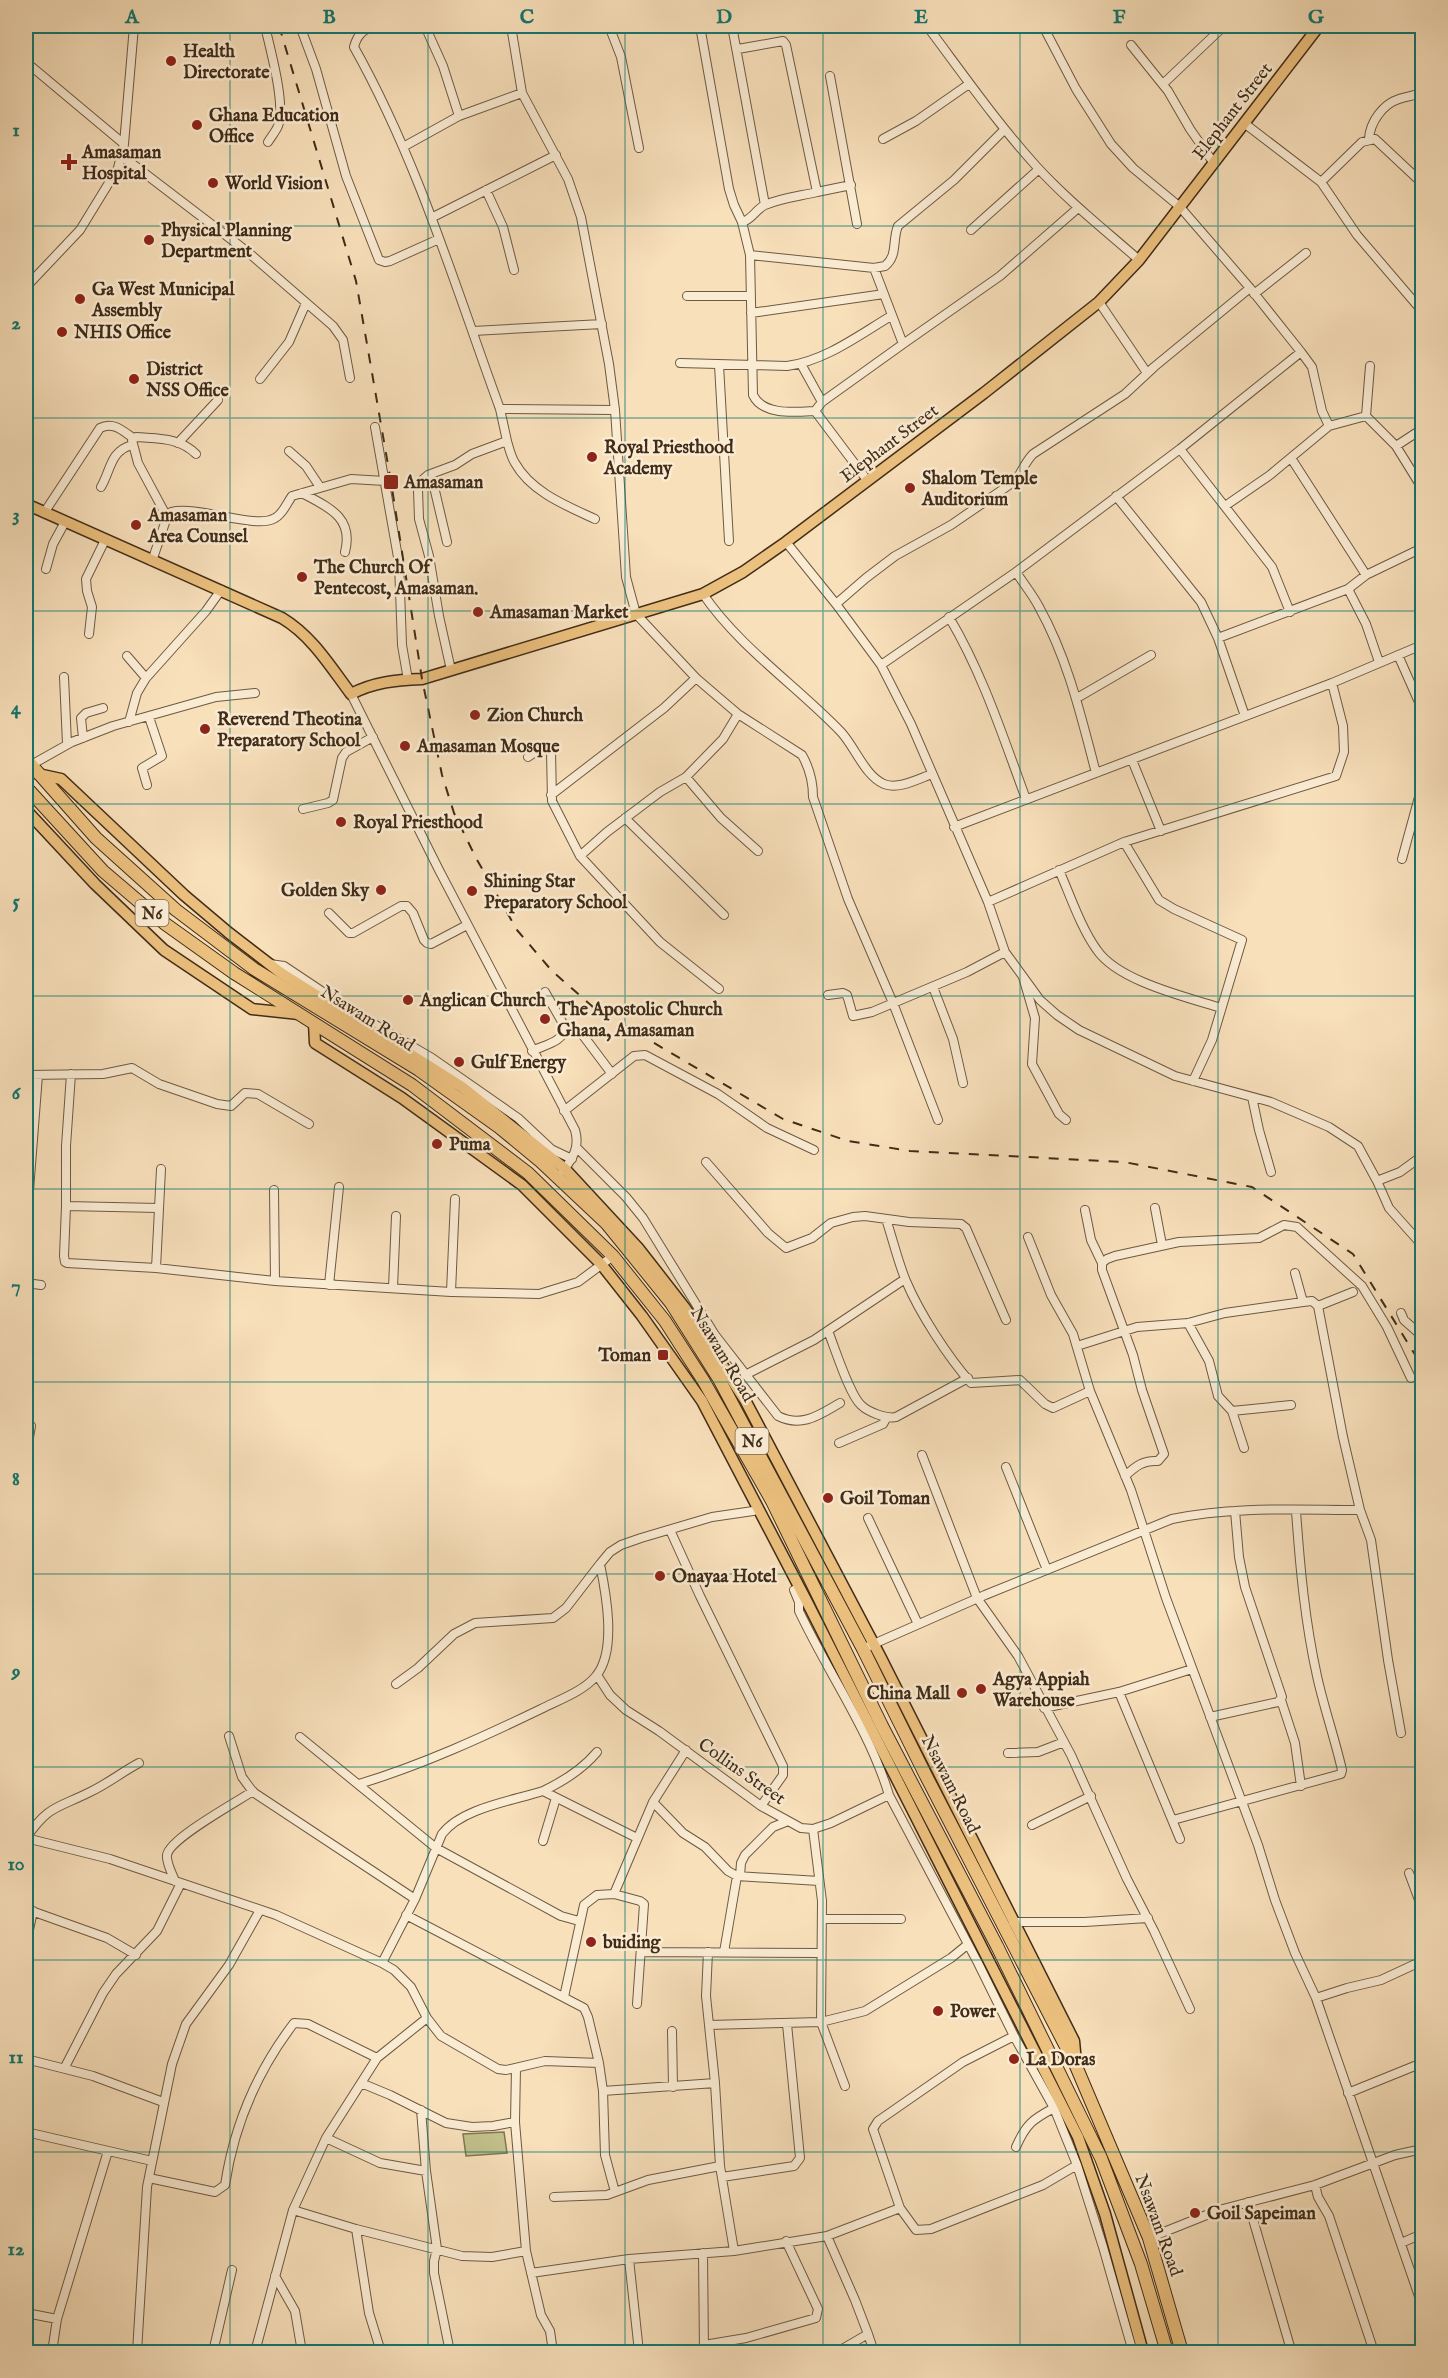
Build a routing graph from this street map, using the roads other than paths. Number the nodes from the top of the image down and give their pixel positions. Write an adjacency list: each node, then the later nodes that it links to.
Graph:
1 (134, 26): 28 (street)
2 (265, 26): 27 (street)
3 (300, 26): 47 (street)
4 (373, 26): 29 (street)
5 (425, 26): 22 (street)
6 (511, 26): 21 (street)
7 (609, 26): 30 (street)
8 (700, 26): 44 (street)
9 (732, 26): 15 (street)
10 (927, 26): 18 (street)
11 (1043, 26): 41 (street)
12 (1224, 26): 19 (street)
13 (1318, 26): 23 (main road, Elephant Street)
14 (1131, 45): 19 (street)
15 (738, 49): 39 (street); 40 (street)
16 (26, 62): 28 (street)
17 (830, 76): 37 (street)
18 (969, 84): 24 (street); 26 (street)
19 (1163, 84): 33 (street)
20 (1422, 92): 25 (street)
21 (522, 93): 22 (street); 31 (street)
22 (459, 116): 29 (street)
23 (1244, 123): 33 (main road, Elephant Street); 35 (street)
24 (1004, 130): 34 (street); 51 (street)
25 (1369, 139): 35 (street); 36 (street)
26 (883, 140)
27 (268, 142)
28 (124, 144): 32 (street)
29 (403, 147): 43 (street)
30 (639, 148)
31 (556, 155): 38 (street); 63 (street)
32 (122, 156): 53 (street); 59 (street)
33 (1213, 162): 41 (main road, Elephant Street)
34 (1039, 169): 42 (street); 46 (street)
35 (1321, 182): 60 (street)
36 (1422, 183)
37 (851, 185): 39 (street); 45 (street)
38 (486, 190): 43 (street); 52 (street)
39 (817, 192): 40 (street)
40 (765, 206): 44 (street)
41 (1180, 207): 50 (main road, Elephant Street); 54 (street)
42 (1078, 208): 50 (street); 65 (street)
43 (433, 217): 47 (street)
44 (742, 222): 49 (street)
45 (857, 224)
46 (971, 230)
47 (439, 239): 64 (street)
48 (1306, 253): 54 (street)
49 (750, 255): 51 (street); 57 (street)
50 (1139, 261): 58 (main road, Elephant Street)
51 (874, 268): 55 (street)
52 (514, 270)
53 (26, 287)
54 (1252, 291): 66 (street); 72 (street)
55 (884, 294): 61 (street); 62 (street)
56 (687, 296): 57 (street)
57 (751, 296): 61 (street)
58 (1099, 302): 72 (street); 93 (main road, Elephant Street)
59 (306, 303): 73 (street); 74 (street)
60 (1422, 311)
61 (751, 313): 70 (street)
62 (891, 316): 65 (street); 68 (street)
63 (602, 324): 64 (street); 78 (street)
64 (473, 331): 77 (street)
65 (903, 344): 76 (street)
66 (1301, 352): 81 (street); 88 (street)
67 (680, 363): 69 (street)
68 (801, 364): 70 (street); 76 (street)
69 (719, 365): 70 (street); 107 (street)
70 (752, 366): 79 (street)
71 (1370, 366): 80 (street)
72 (1147, 373): 119 (street)
73 (350, 378)
74 (260, 380)
75 (218, 400): 86 (street)
76 (822, 402): 79 (street)
77 (500, 409): 78 (street); 84 (street)
78 (615, 410): 121 (street)
79 (815, 411): 93 (street)
80 (1366, 416): 81 (street); 87 (street)
81 (1329, 426): 91 (street)
82 (375, 427): 94 (street)
83 (1422, 429): 87 (street)
84 (507, 441): 92 (street); 104 (street)
85 (133, 442): 86 (street); 95 (street); 102 (street); 103 (street)
86 (178, 443): 90 (street)
87 (1396, 446): 97 (street)
88 (1180, 449): 99 (street); 101 (street)
89 (289, 451): 96 (street)
90 (196, 454)
91 (1291, 458): 101 (street); 115 (street)
92 (431, 474): 108 (street); 131 (street)
93 (867, 480): 109 (main road, Elephant Street)
94 (385, 481): 96 (street); 135 (street)
95 (101, 487)
96 (320, 487): 98 (street)
97 (1422, 488)
98 (302, 493): 103 (street); 111 (street)
99 (1116, 496): 114 (street); 124 (street)
100 (26, 504): 102 (main road)
101 (1225, 506): 120 (street)
102 (44, 513): 105 (main road)
103 (167, 517): 112 (street)
104 (595, 519)
105 (65, 522): 106 (main road); 113 (street)
106 (105, 540): 112 (main road); 123 (street)
107 (729, 541)
108 (447, 542)
109 (786, 542): 118 (main road, Elephant Street); 119 (street)
110 (1422, 548): 115 (street)
111 (345, 552)
112 (152, 561): 117 (main road)
113 (46, 569)
114 (1016, 572): 122 (street); 139 (street)
115 (1366, 575): 116 (street)
116 (1348, 589): 120 (street); 129 (street)
117 (220, 590): 133 (street); 138 (main road)
118 (703, 594): 121 (main road, Elephant Street); 153 (street)
119 (836, 604): 130 (street)
120 (1290, 612): 124 (street)
121 (636, 614): 131 (main road, Elephant Street); 134 (street)
122 (949, 617): 130 (street); 159 (street)
123 (89, 634)
124 (1218, 638): 143 (street)
125 (1422, 645): 127 (street)
126 (1151, 655): 139 (street)
127 (1398, 655): 129 (street); 141 (street)
128 (128, 656): 133 (street)
129 (1379, 662): 136 (street)
130 (881, 665): 153 (street)
131 (451, 670): 135 (main road, Elephant Street)
132 (64, 676): 148 (street)
133 (146, 678): 145 (street)
134 (696, 678): 142 (street); 158 (street)
135 (408, 680): 138 (main road, Elephant Street)
136 (1332, 683): 143 (street); 165 (street)
137 (255, 693): 144 (street)
138 (351, 694): 146 (street)
139 (1077, 698): 152 (street)
140 (103, 708): 147 (street)
141 (1422, 709)
142 (738, 714): 154 (street); 182 (street)
143 (1245, 716): 150 (street)
144 (149, 717): 145 (street); 155 (street)
145 (129, 722): 147 (street)
146 (373, 737): 160 (street); 174 (street)
147 (83, 738): 148 (street)
148 (67, 744): 151 (street)
149 (528, 757): 158 (street)
150 (1132, 760): 152 (street); 165 (street)
151 (31, 766): 176 (main road); 206 (highway, Nsawam Road / N6)
152 (1096, 773): 159 (street)
153 (932, 774): 164 (street)
154 (686, 777): 162 (street); 167 (street)
155 (147, 785)
156 (1422, 786): 163 (street)
157 (26, 787): 184 (highway, Nsawam Road / N6)
158 (551, 795): 168 (street)
159 (1026, 799): 164 (street)
160 (303, 809)
161 (26, 810): 184 (main road)
162 (626, 818): 168 (street); 173 (street)
163 (1419, 818): 169 (street)
164 (954, 827): 171 (street)
165 (1161, 831): 166 (street)
166 (1124, 842): 170 (street); 183 (street)
167 (758, 851)
168 (580, 856): 179 (street)
169 (1402, 859)
170 (1059, 870): 171 (street); 183 (street)
171 (988, 902): 175 (street)
172 (329, 913): 174 (street)
173 (724, 915)
174 (467, 925): 187 (street)
175 (1005, 952): 177 (street); 178 (street)
176 (269, 963): 203 (street); 206 (main road)
177 (1023, 976): 192 (street); 197 (street)
178 (933, 987): 182 (street); 193 (street)
179 (719, 989)
180 (545, 992): 187 (street)
181 (828, 995): 182 (street)
182 (892, 1003): 196 (street)
183 (1221, 1008): 192 (street)
184 (299, 1014): 185 (highway, Nsawam Road / N6)
185 (314, 1023): 222 (highway, Nsawam Road / N6); 224 (main road)
186 (582, 1034): 189 (street)
187 (532, 1051): 195 (street)
188 (70, 1074): 191 (street); 198 (street); 212 (street)
189 (612, 1074): 195 (street); 200 (street)
190 (26, 1075): 191 (street)
191 (38, 1075): 201 (street)
192 (1193, 1082): 194 (street)
193 (963, 1083)
194 (1252, 1097): 207 (street); 208 (street)
195 (564, 1111): 199 (street)
196 (938, 1120)
197 (1066, 1120)
198 (309, 1124)
199 (577, 1148): 203 (street); 244 (street)
200 (814, 1150)
201 (28, 1156): 218 (street)
202 (1422, 1156): 208 (street)
203 (572, 1159): 206 (street)
204 (706, 1162): 217 (street)
205 (161, 1169): 213 (street)
206 (561, 1172): 271 (highway, Nsawam Road / N6)
207 (1271, 1172)
208 (1377, 1181): 221 (street)
209 (339, 1187): 231 (street)
210 (274, 1190): 228 (street)
211 (456, 1199): 233 (street)
212 (66, 1206): 213 (street); 225 (street)
213 (158, 1208): 225 (street)
214 (1155, 1208): 220 (street)
215 (1086, 1210): 223 (street)
216 (396, 1216): 232 (street)
217 (886, 1219): 227 (street); 238 (street)
218 (26, 1229)
219 (1028, 1236): 243 (street)
220 (1162, 1245): 223 (street); 246 (street)
221 (1422, 1245)
222 (613, 1256): 224 (street); 408 (highway, Nsawam Road / N6)
223 (1102, 1263): 241 (street)
224 (601, 1264): 233 (street); 407 (main road)
225 (156, 1269): 228 (street)
226 (1295, 1273): 235 (street)
227 (905, 1279): 240 (street); 245 (street)
228 (275, 1281): 231 (street)
229 (26, 1283): 230 (street)
230 (41, 1285)
231 (329, 1285): 232 (street)
232 (393, 1288): 233 (street)
233 (451, 1292)
234 (1353, 1292): 236 (street)
235 (1303, 1302): 236 (street); 239 (street)
236 (1318, 1306): 259 (street)
237 (1401, 1313): 242 (street)
238 (1006, 1320)
239 (1188, 1323): 241 (street); 250 (street)
240 (828, 1331): 244 (street); 251 (street)
241 (1123, 1331): 243 (street); 258 (street)
242 (1422, 1336)
243 (1077, 1346): 247 (street)
244 (745, 1375): 248 (street)
245 (968, 1378): 247 (street); 251 (street)
246 (1411, 1378)
247 (1090, 1391): 258 (street)
248 (840, 1403)
249 (1291, 1406): 250 (street)
250 (1232, 1411): 254 (street)
251 (887, 1417): 253 (street)
252 (31, 1426): 255 (street)
253 (839, 1443)
254 (1244, 1448)
255 (26, 1455)
256 (922, 1455): 269 (street)
257 (1006, 1467): 267 (street)
258 (1125, 1476): 265 (street)
259 (1360, 1510): 262 (street); 279 (street)
260 (753, 1511): 264 (street)
261 (1235, 1511): 262 (street); 265 (street); 276 (street)
262 (1296, 1511): 288 (street)
263 (868, 1518): 270 (street)
264 (670, 1530): 266 (street); 296 (street)
265 (1145, 1531): 267 (street); 272 (street)
266 (600, 1564): 273 (street); 274 (street)
267 (1047, 1570): 269 (street)
268 (794, 1590): 291 (street)
269 (977, 1598): 270 (street); 277 (street)
270 (918, 1624): 271 (street)
271 (868, 1647): 320 (main road); 344 (highway, Nsawam Road / N6)
272 (1192, 1669): 275 (street); 278 (street)
273 (597, 1675): 283 (street, Collins Street); 287 (street)
274 (396, 1684)
275 (1119, 1692): 277 (street); 297 (street)
276 (1281, 1700): 278 (street); 288 (street)
277 (1044, 1708): 282 (street)
278 (1210, 1717): 294 (street)
279 (1401, 1733)
280 (229, 1736): 289 (street)
281 (300, 1737): 287 (street)
282 (1064, 1742): 285 (street); 292 (street)
283 (686, 1750): 295 (street); 296 (street, Collins Street)
284 (597, 1752): 290 (street)
285 (1008, 1753)
286 (139, 1763): 301 (street)
287 (360, 1784): 305 (street)
288 (1301, 1786): 294 (street)
289 (253, 1791): 309 (street); 311 (street)
290 (543, 1791): 293 (street); 305 (street)
291 (889, 1795): 300 (street); 322 (street)
292 (1091, 1796): 299 (street); 316 (street)
293 (556, 1798): 302 (street); 304 (street)
294 (1241, 1800): 297 (street); 331 (street)
295 (653, 1802): 302 (street); 307 (street)
296 (761, 1806): 298 (street, Collins Street)
297 (1173, 1820): 303 (street)
298 (788, 1821): 300 (street, Collins Street); 307 (street)
299 (1032, 1825)
300 (813, 1829): 308 (street)
301 (26, 1838): 309 (street)
302 (637, 1838): 310 (street)
303 (1180, 1839)
304 (543, 1841)
305 (435, 1848): 311 (street); 319 (street)
306 (1409, 1874): 312 (street)
307 (738, 1876): 308 (street); 325 (street)
308 (819, 1881): 317 (street)
309 (178, 1882): 314 (street); 327 (street)
310 (614, 1894): 319 (street); 323 (street)
311 (415, 1899): 315 (street)
312 (1422, 1908)
313 (29, 1910): 321 (street); 327 (street)
314 (260, 1910): 329 (street); 353 (street)
315 (406, 1915): 329 (street); 330 (street)
316 (1148, 1918): 320 (street); 333 (street)
317 (822, 1919): 318 (street); 326 (street)
318 (901, 1919)
319 (579, 1921): 330 (street)
320 (1013, 1922): 344 (main road)
321 (26, 1944)
322 (967, 1945): 335 (street); 339 (street)
323 (642, 1952): 324 (street); 332 (street)
324 (708, 1952): 325 (street); 337 (street)
325 (724, 1952): 326 (street)
326 (821, 1953): 335 (street)
327 (136, 1955): 345 (street)
328 (1422, 1961): 331 (street)
329 (382, 1963): 334 (street)
330 (564, 1997): 343 (street)
331 (1316, 1998): 352 (street)
332 (637, 2004)
333 (1190, 2009)
334 (427, 2018): 340 (street); 346 (street)
335 (822, 2022): 336 (street); 349 (street)
336 (787, 2024): 337 (street); 367 (street)
337 (709, 2025): 347 (street)
338 (672, 2031): 350 (street)
339 (1014, 2036): 354 (street); 373 (street)
340 (377, 2058): 348 (street); 368 (street)
341 (26, 2059): 345 (street)
342 (1422, 2062): 352 (street)
343 (599, 2063): 346 (street); 351 (street)
344 (1076, 2066): 378 (highway, Nsawam Road / N6)
345 (65, 2067): 353 (street)
346 (516, 2068): 356 (street)
347 (716, 2083): 350 (street); 365 (street)
348 (361, 2084): 355 (street); 358 (street)
349 (845, 2086)
350 (673, 2087): 351 (street)
351 (603, 2091): 370 (street)
352 (1348, 2093): 363 (street)
353 (162, 2102): 362 (street)
354 (1054, 2108): 359 (street); 364 (street)
355 (421, 2110): 356 (street); 366 (street)
356 (515, 2122): 382 (street)
357 (26, 2132): 361 (street)
358 (326, 2138): 366 (street); 374 (street)
359 (1016, 2147)
360 (1422, 2149): 363 (street)
361 (108, 2151): 362 (street); 391 (street)
362 (152, 2160): 368 (street)
363 (1374, 2163): 369 (street); 380 (street)
364 (1077, 2165): 373 (street); 406 (street)
365 (720, 2166): 367 (street); 370 (street)
366 (426, 2171): 381 (street)
367 (722, 2177): 383 (street)
368 (149, 2178): 396 (street)
369 (1315, 2185): 372 (street); 410 (street)
370 (615, 2192): 371 (street)
371 (554, 2197)
372 (1248, 2202): 378 (street); 394 (street)
373 (900, 2208): 377 (street)
374 (293, 2210): 375 (street); 388 (street)
375 (356, 2229): 381 (street); 400 (street)
376 (1422, 2234): 380 (street)
377 (827, 2236): 379 (street); 392 (street)
378 (1149, 2238): 409 (highway, Nsawam Road / N6)
379 (786, 2241): 383 (street); 393 (street)
380 (1401, 2243): 389 (street)
381 (437, 2249): 382 (street); 401 (street)
382 (526, 2251): 387 (street)
383 (734, 2251): 384 (street)
384 (702, 2253): 385 (street); 393 (street)
385 (629, 2259): 387 (street); 403 (street)
386 (232, 2270): 397 (street)
387 (531, 2273): 402 (street)
388 (275, 2276): 398 (street); 399 (street)
389 (1422, 2305)
390 (26, 2313): 391 (street)
391 (57, 2319): 395 (street)
392 (868, 2334): 404 (street); 405 (street)
393 (704, 2349)
394 (1291, 2350)
395 (52, 2352)
396 (137, 2352)
397 (213, 2352)
398 (255, 2352)
399 (302, 2352)
400 (381, 2352)
401 (450, 2352)
402 (553, 2352)
403 (639, 2352)
404 (837, 2352)
405 (874, 2352)
406 (1133, 2352)
407 (1143, 2352)
408 (1167, 2352)
409 (1182, 2352)
410 (1374, 2352)

